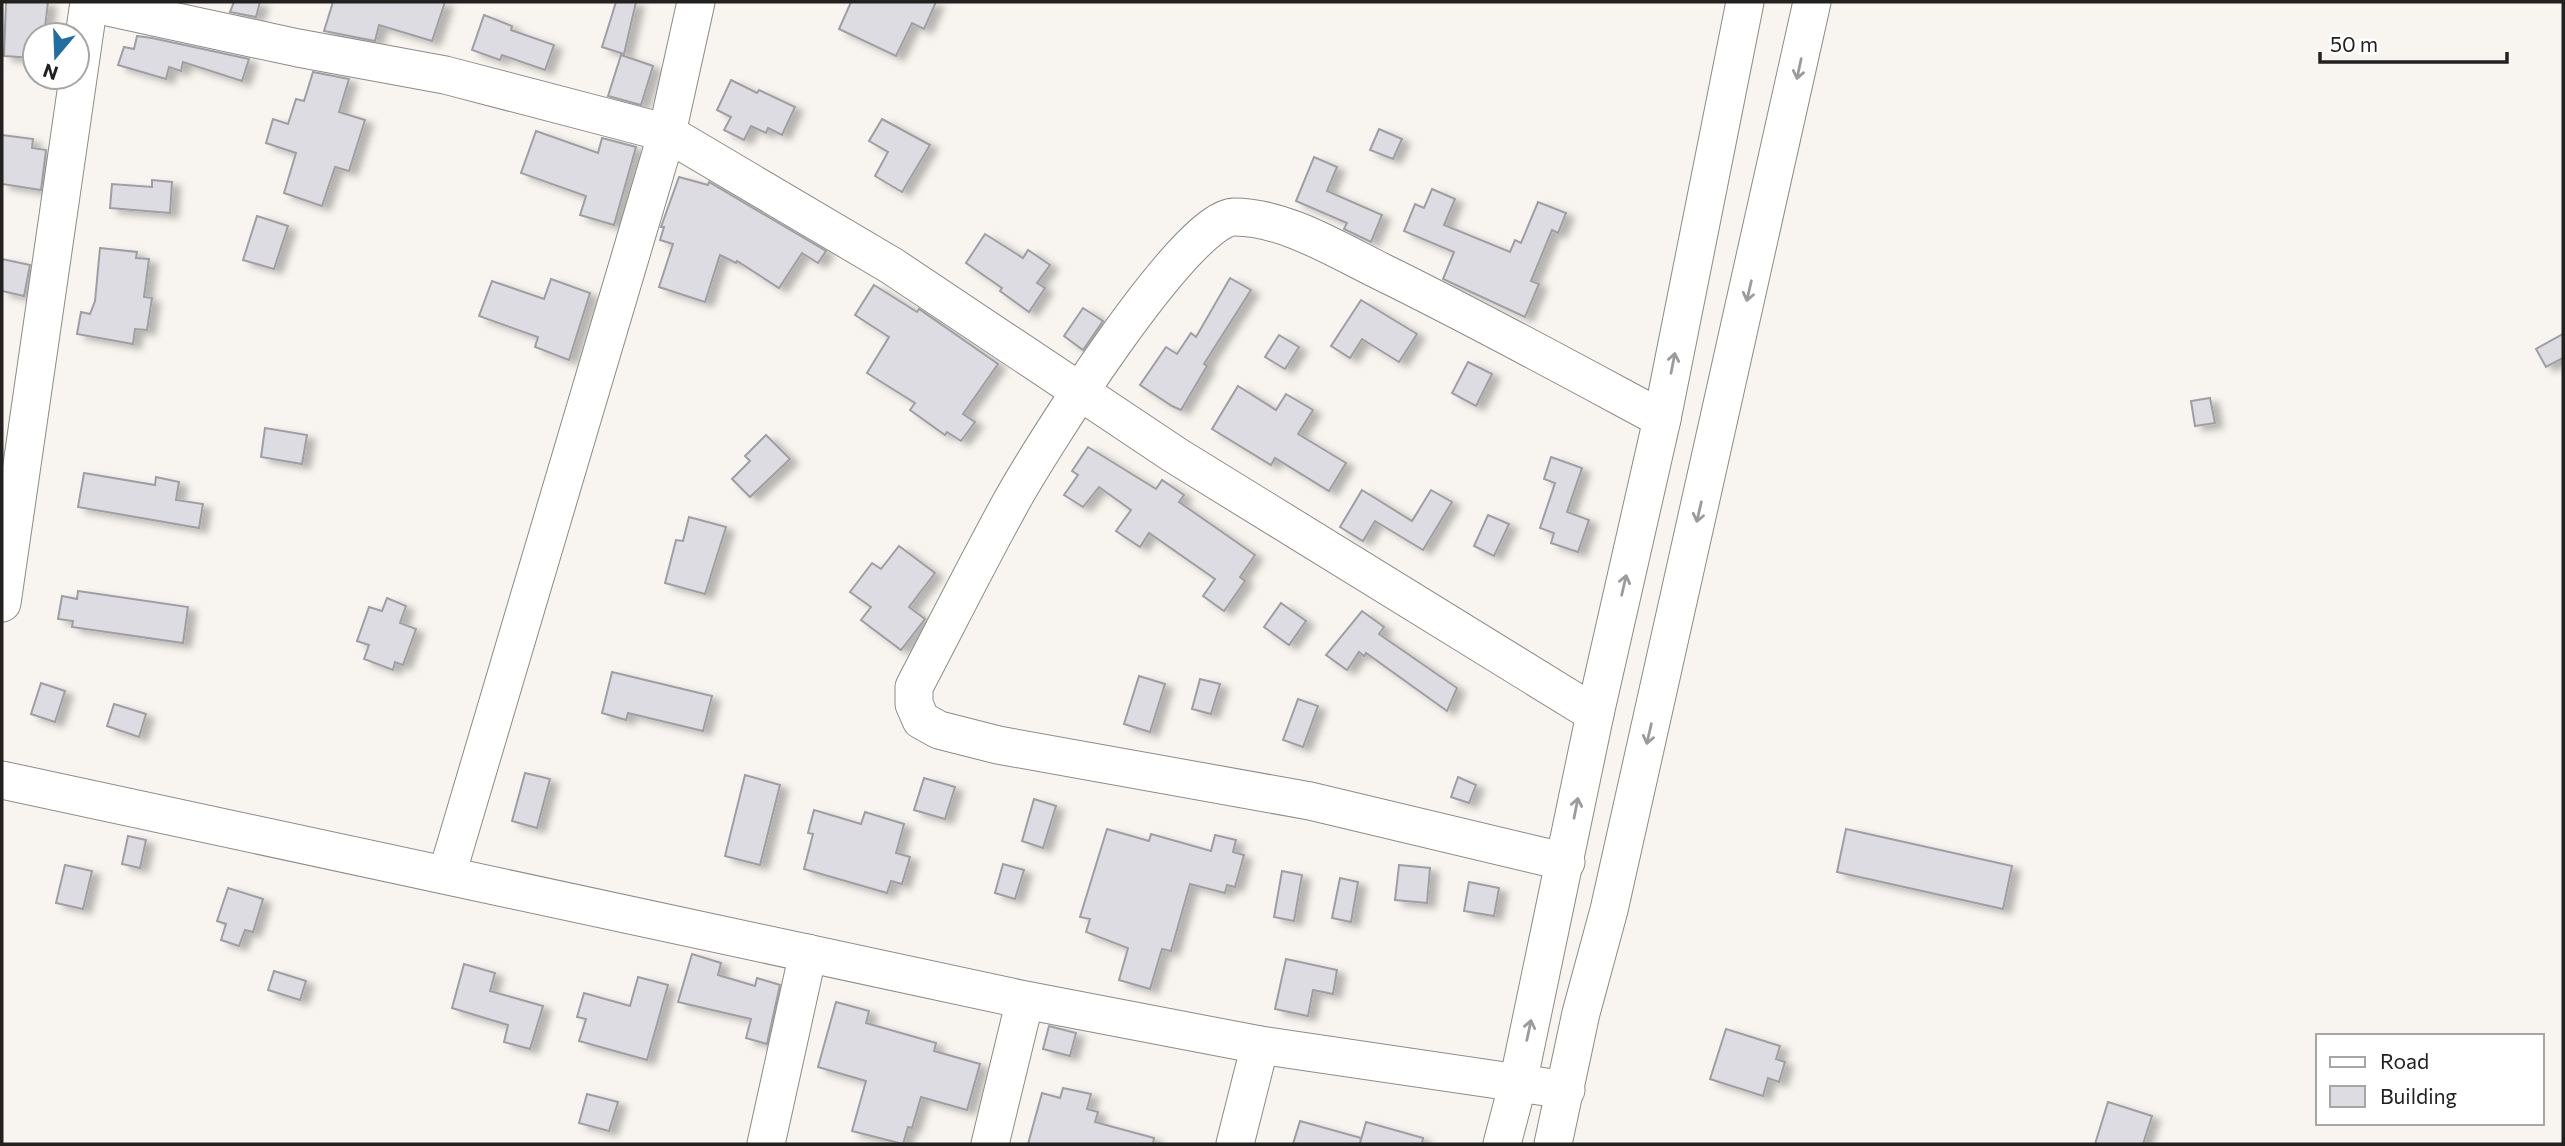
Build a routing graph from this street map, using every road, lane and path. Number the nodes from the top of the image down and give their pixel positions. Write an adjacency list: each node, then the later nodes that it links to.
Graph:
1 (89, 2): 5 (street); 8 (street)
2 (696, 2): 5 (street)
3 (1745, 2): 7 (street, one-way to 3)
4 (1812, 2): 17 (street, one-way to 17)
5 (667, 133): 6 (street); 12 (street)
6 (1081, 392): 7 (street); 9 (street); 11 (street)
7 (1662, 419): 9 (street, one-way to 7)
8 (2, 603)
9 (1595, 714): 11 (street, one-way to 9)
10 (2, 780): 12 (street)
11 (1566, 862): 16 (street, one-way to 11)
12 (447, 874): 13 (street)
13 (808, 953): 14 (street); 18 (street)
14 (1024, 1000): 15 (street); 19 (street)
15 (1260, 1045): 16 (street); 20 (street)
16 (1518, 1083): 17 (street); 21 (street)
17 (1566, 1090): 22 (street)
18 (766, 1144)
19 (990, 1144)
20 (1235, 1144)
21 (1502, 1144)
22 (1553, 1144)

